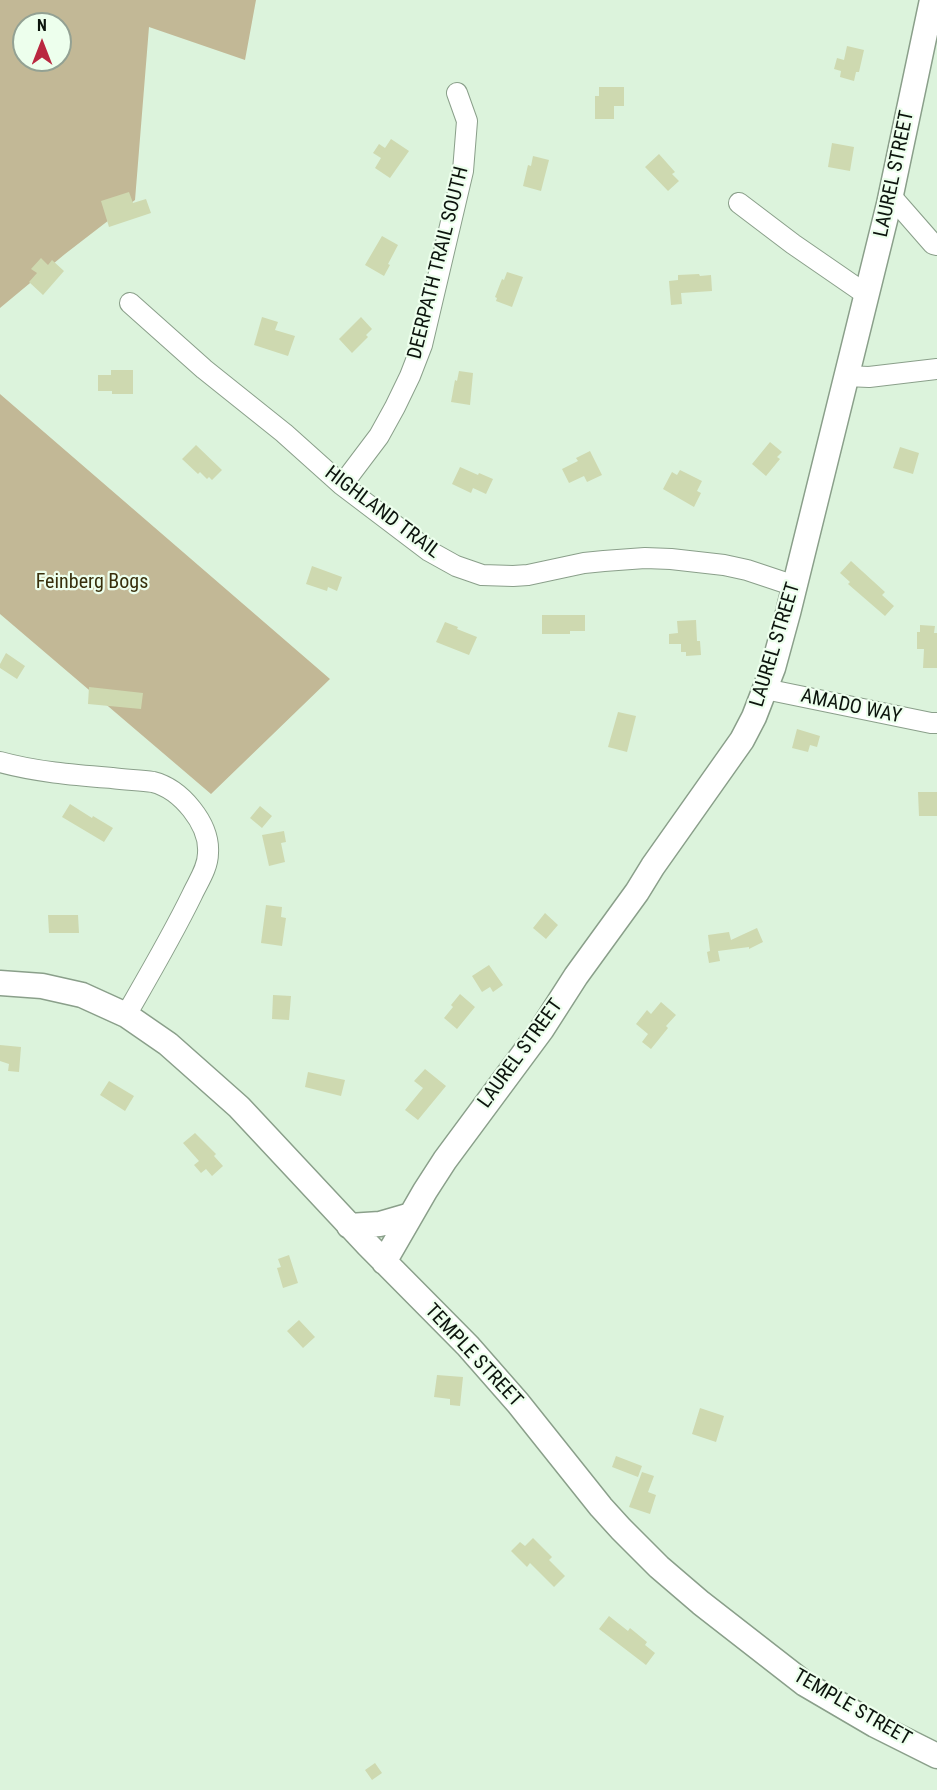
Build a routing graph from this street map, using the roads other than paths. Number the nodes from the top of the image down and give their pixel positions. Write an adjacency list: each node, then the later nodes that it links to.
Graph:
1 (932, 0): 3 (main road, LAUREL STREET)
2 (457, 93): 10 (street, DEERPATH TRAIL SOUTH)
3 (891, 196): 5 (street); 6 (main road, LAUREL STREET)
4 (739, 202): 6 (street)
5 (937, 245)
6 (867, 295): 9 (main road, LAUREL STREET)
7 (130, 303): 10 (street, HIGHLAND TRAIL)
8 (937, 369): 9 (street)
9 (846, 376): 11 (main road, LAUREL STREET)
10 (342, 485): 11 (street, HIGHLAND TRAIL)
11 (795, 586): 12 (main road, LAUREL STREET)
12 (765, 689): 13 (street, AMADO WAY); 17 (main road, LAUREL STREET)
13 (937, 723)
14 (0, 762): 16 (street)
15 (0, 983): 16 (main road, TEMPLE STREET)
16 (126, 1015): 18 (main road, TEMPLE STREET)
17 (411, 1215): 18 (main road); 19 (main road, LAUREL STREET)
18 (350, 1226): 19 (main road, TEMPLE STREET)
19 (384, 1262): 20 (main road, TEMPLE STREET)
20 (937, 1756)

